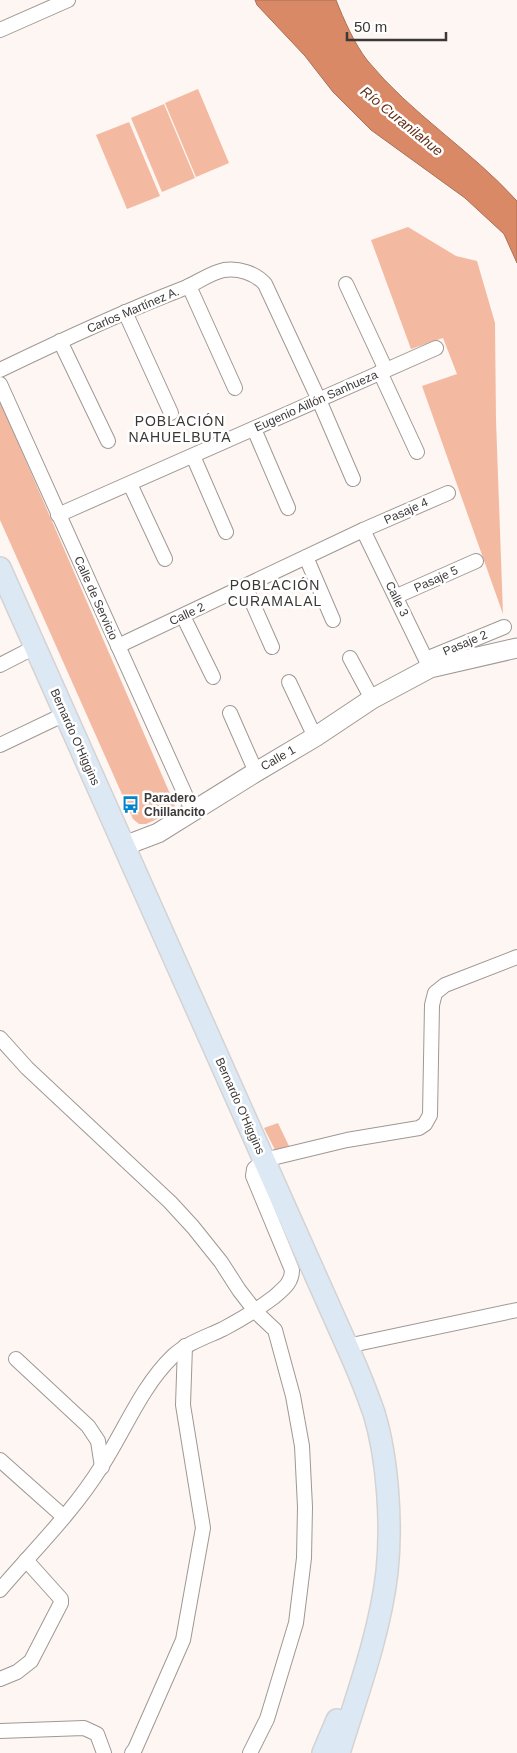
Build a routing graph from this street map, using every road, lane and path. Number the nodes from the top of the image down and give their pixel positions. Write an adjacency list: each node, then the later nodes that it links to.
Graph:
1 (68, 0): 2 (street)
2 (0, 30)
3 (346, 284): 9 (street)
4 (189, 286): 5 (street, Carlos Martínez A.); 11 (street); 12 (street, Carlos Martínez A.)
5 (125, 312): 6 (street, Carlos Martínez A.); 13 (street)
6 (60, 341): 8 (street, Carlos Martínez A.); 15 (street)
7 (436, 348): 9 (street, Eugenio Aillón Sanhueza)
8 (0, 370)
9 (383, 371): 12 (street, Eugenio Aillón Sanhueza); 16 (street)
10 (0, 384): 22 (street, Calle de Servicio)
11 (235, 388)
12 (319, 400): 14 (street, Eugenio Aillón Sanhueza); 18 (street)
13 (171, 413)
14 (254, 429): 17 (street, Eugenio Aillón Sanhueza); 21 (street)
15 (108, 441)
16 (417, 452)
17 (193, 456): 19 (street, Eugenio Aillón Sanhueza); 24 (street)
18 (353, 479)
19 (130, 484): 22 (street, Eugenio Aillón Sanhueza); 26 (street)
20 (448, 493): 23 (street, Pasaje 4)
21 (288, 508)
22 (58, 515): 34 (street, Calle de Servicio)
23 (363, 530): 25 (street, Calle 2); 30 (street, Calle 3)
24 (226, 532)
25 (306, 557): 29 (street, Calle 2); 32 (street)
26 (165, 560)
27 (476, 561): 30 (street, Pasaje 5)
28 (2, 577): 35 (main road, Bernardo O'Higgins)
29 (245, 586): 31 (street, Calle 2); 36 (street)
30 (397, 596): 39 (street, Calle 3)
31 (183, 616): 34 (street, Calle 2); 41 (street)
32 (333, 620)
33 (504, 627): 39 (street, Pasaje 2)
34 (118, 646): 49 (street, Calle de Servicio)
35 (35, 647): 40 (street); 45 (main road, Bernardo O'Higgins)
36 (272, 647)
37 (509, 649): 39 (street, Calle 1)
38 (350, 658): 43 (street)
39 (428, 663): 43 (street, Calle 1)
40 (0, 665)
41 (213, 677)
42 (289, 682): 46 (street)
43 (372, 699): 46 (street, Calle 1)
44 (230, 713): 48 (street)
45 (65, 714): 47 (street); 50 (main road, Bernardo O'Higgins)
46 (315, 737): 48 (street, Calle 1)
47 (0, 745)
48 (256, 772): 49 (street, Calle 1)
49 (193, 812): 50 (street, Calle 1)
50 (124, 846): 53 (main road, Bernardo O'Higgins)
51 (517, 957): 53 (street)
52 (0, 1038): 55 (street)
53 (264, 1160): 55 (street); 57 (main road, Bernardo O'Higgins)
54 (517, 1310): 57 (street)
55 (256, 1312): 56 (street); 69 (street)
56 (185, 1346): 60 (street); 68 (street)
57 (347, 1346): 64 (main road, Bernardo O'Higgins)
58 (16, 1359): 60 (street)
59 (0, 1460): 61 (street)
60 (102, 1467): 61 (street)
61 (64, 1517): 62 (street)
62 (26, 1560): 63 (street); 65 (street)
63 (0, 1590)
64 (366, 1664): 70 (main road, Bernardo O'Higgins); 71 (main road, Bernardo O'Higgins)
65 (0, 1679)
66 (0, 1731): 67 (street)
67 (104, 1753)
68 (132, 1753)
69 (250, 1753)
70 (323, 1753)
71 (339, 1753)

